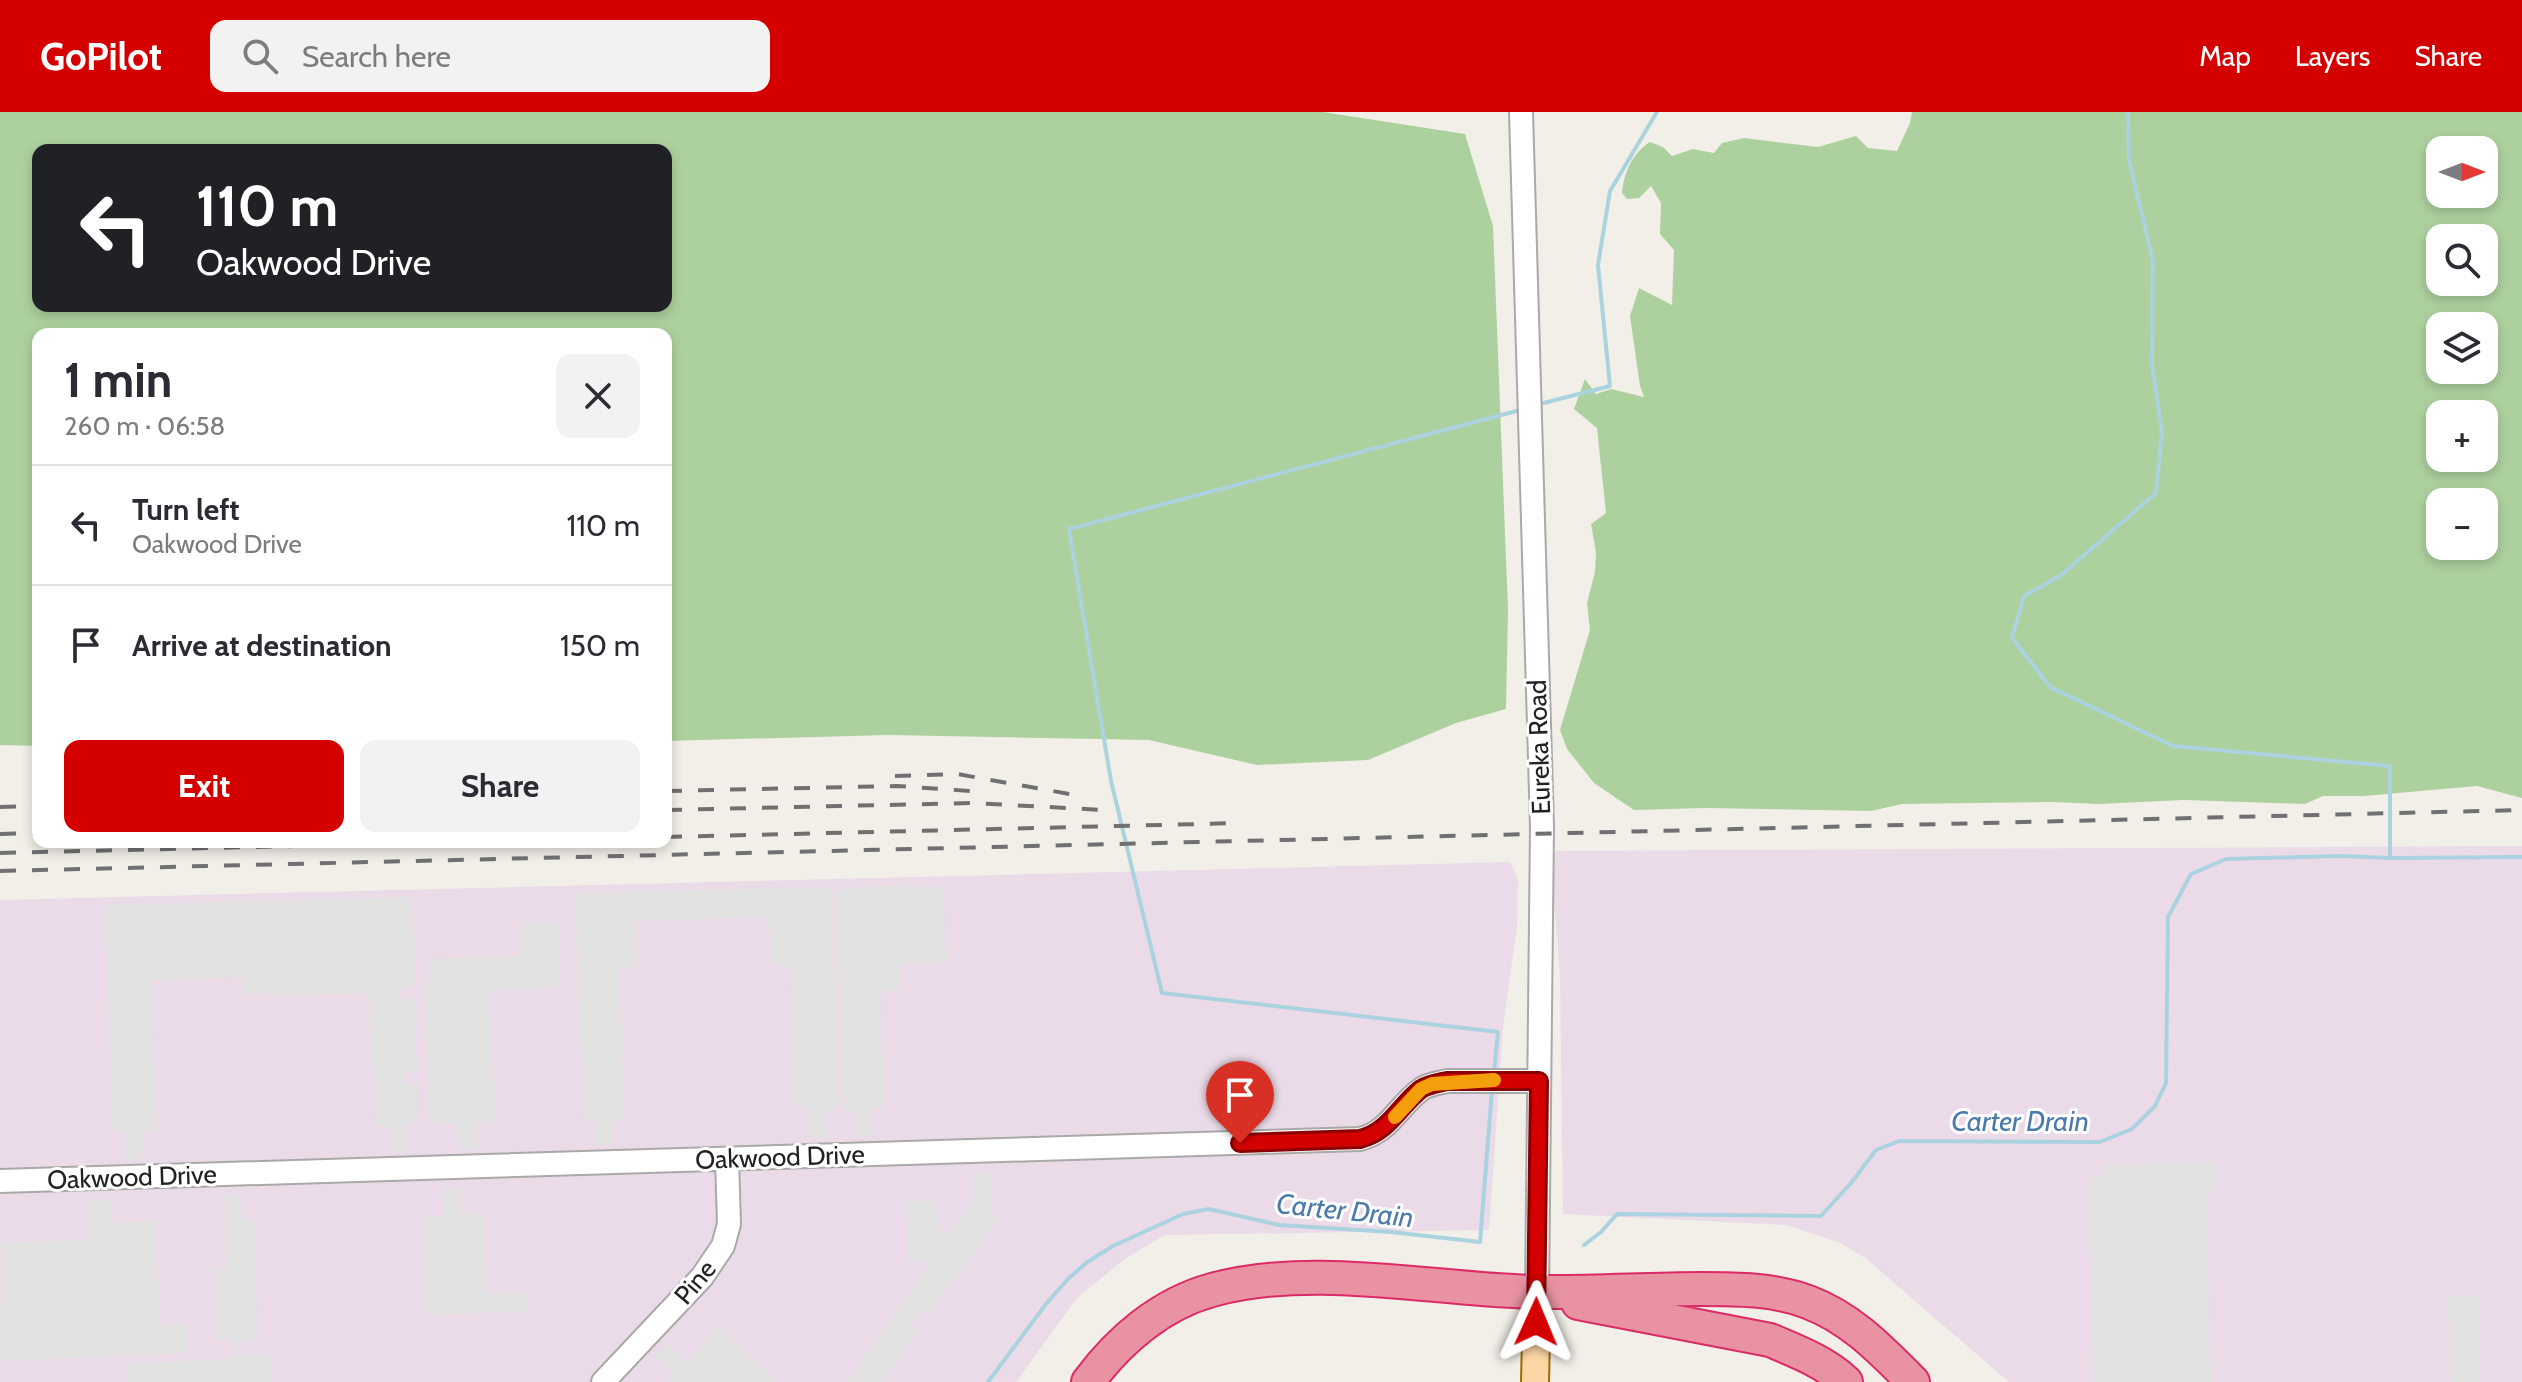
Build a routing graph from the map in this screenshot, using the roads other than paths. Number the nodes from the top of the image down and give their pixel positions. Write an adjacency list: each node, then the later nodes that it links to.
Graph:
1 (1521, 112): 2 (street, Eureka Road)
2 (1539, 1081): 3 (street, Oakwood Drive); 5 (street, Eureka Road)
3 (727, 1159): 4 (street, Oakwood Drive); 6 (street, Pine)
4 (0, 1181)
5 (1537, 1292): 7 (highway); 8 (main road, Eureka Road); 9 (highway); 10 (highway)
6 (603, 1382)
7 (1088, 1382)
8 (1535, 1382)
9 (1846, 1382)
10 (1913, 1382)

